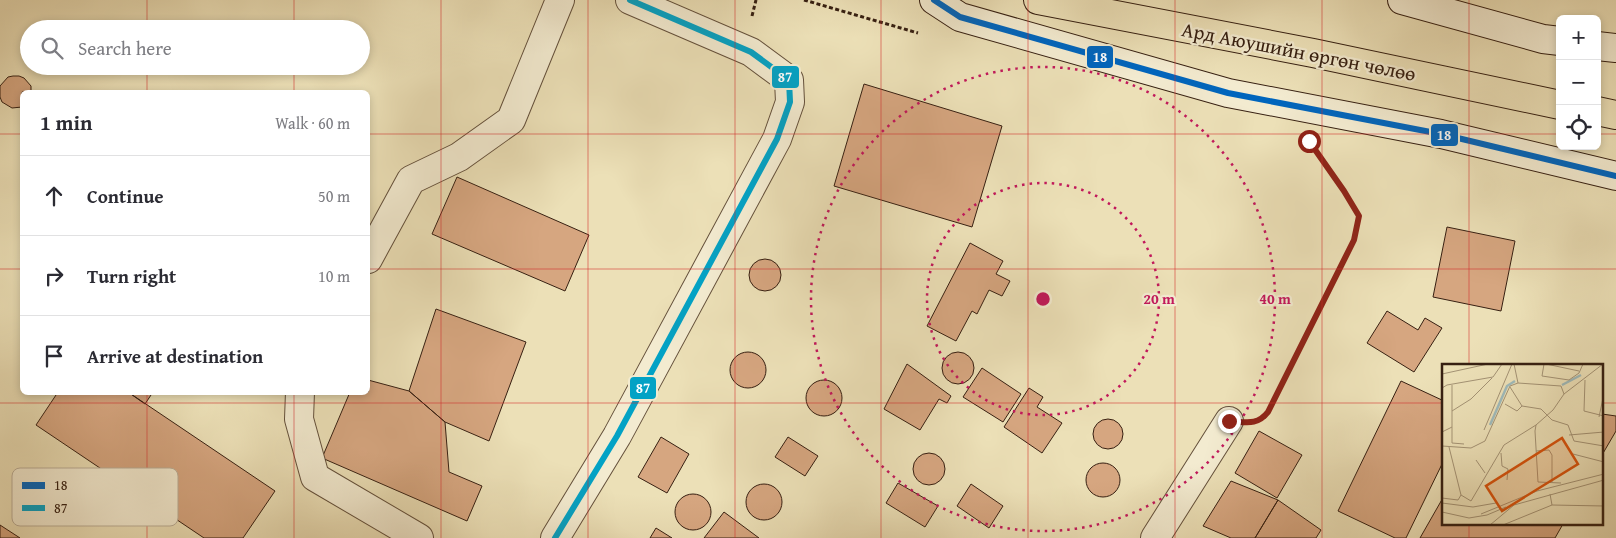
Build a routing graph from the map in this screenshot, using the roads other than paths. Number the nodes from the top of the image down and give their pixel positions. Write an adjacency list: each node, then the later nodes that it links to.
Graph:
1 (560, 0): 13 (street)
2 (630, 0): 17 (street)
3 (934, 0): 12 (street)
4 (1038, 0): 9 (main road, Ард Аюушийн өргөн чөлөө)
5 (1402, 0): 6 (street)
6 (1551, 40)
7 (1601, 46): 8 (street)
8 (1616, 48)
9 (1556, 103)
10 (1601, 113): 11 (main road)
11 (1616, 115)
12 (1616, 176)
13 (370, 255)
14 (300, 395): 16 (street)
15 (1229, 421): 18 (street)
16 (419, 538)
17 (555, 538)
18 (1155, 538)

